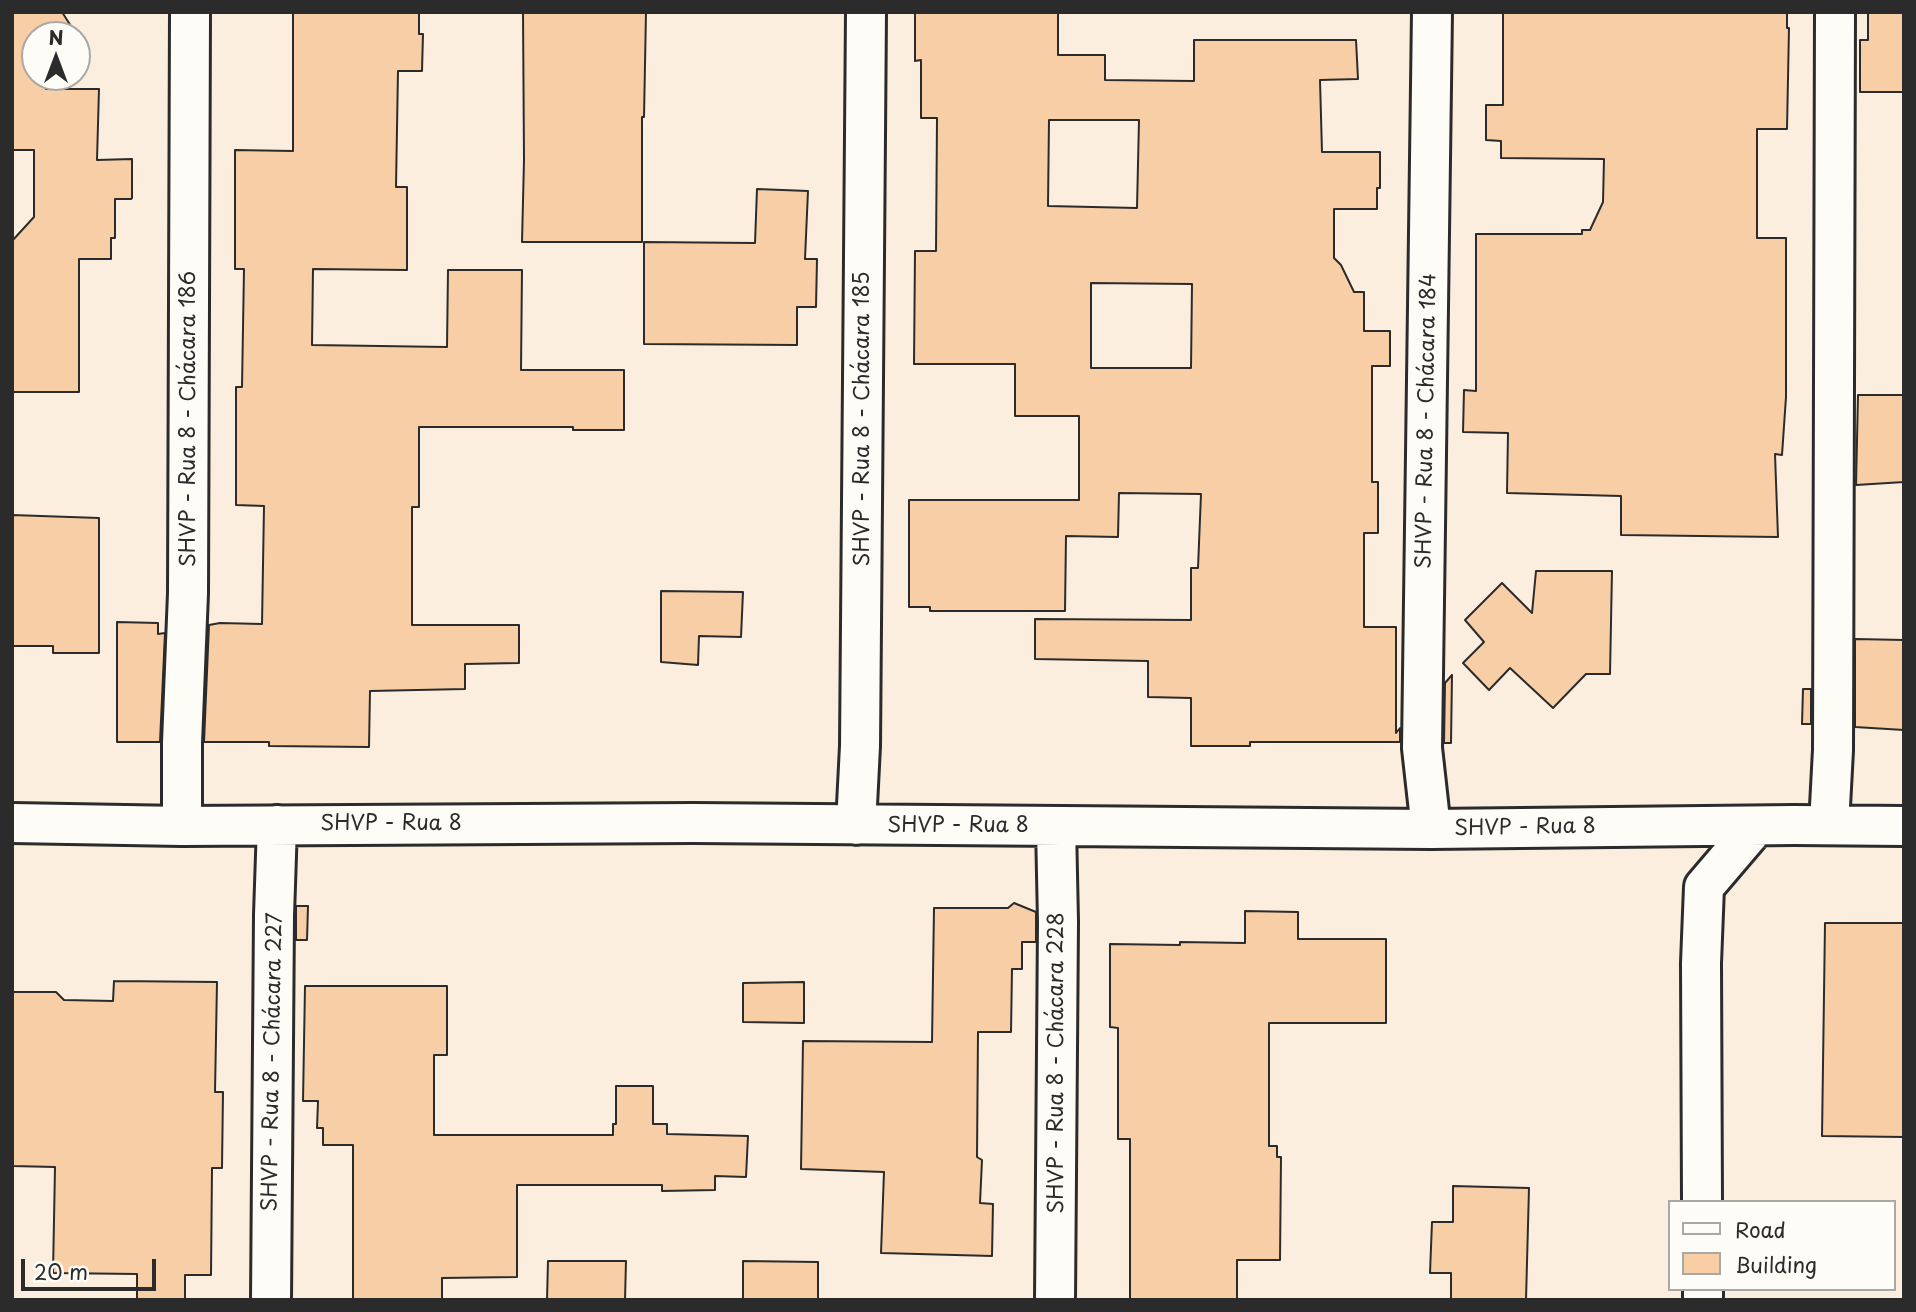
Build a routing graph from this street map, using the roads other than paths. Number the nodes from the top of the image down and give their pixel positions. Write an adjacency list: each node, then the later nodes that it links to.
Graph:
1 (190, 12): 9 (street, SHVP - Rua 8 - Chácara 186)
2 (866, 12): 7 (street, SHVP - Rua 8 - Chácara 185)
3 (1432, 12): 13 (street, SHVP - Rua 8 - Chácara 184)
4 (1835, 12): 8 (street)
5 (12, 823): 9 (street, SHVP - Rua 8)
6 (278, 825): 7 (street, SHVP - Rua 8); 9 (street, SHVP - Rua 8); 15 (street, SHVP - Rua 8 - Chácara 227)
7 (856, 825): 10 (street, SHVP - Rua 8)
8 (1829, 825): 11 (street, SHVP - Rua 8); 12 (street, SHVP - Rua 8)
9 (182, 826)
10 (1056, 826): 13 (street, SHVP - Rua 8); 16 (street, SHVP - Rua 8 - Chácara 228)
11 (1756, 826): 13 (street, SHVP - Rua 8); 14 (street)
12 (1904, 826)
13 (1431, 829)
14 (1702, 1200)
15 (271, 1300)
16 (1055, 1300)

